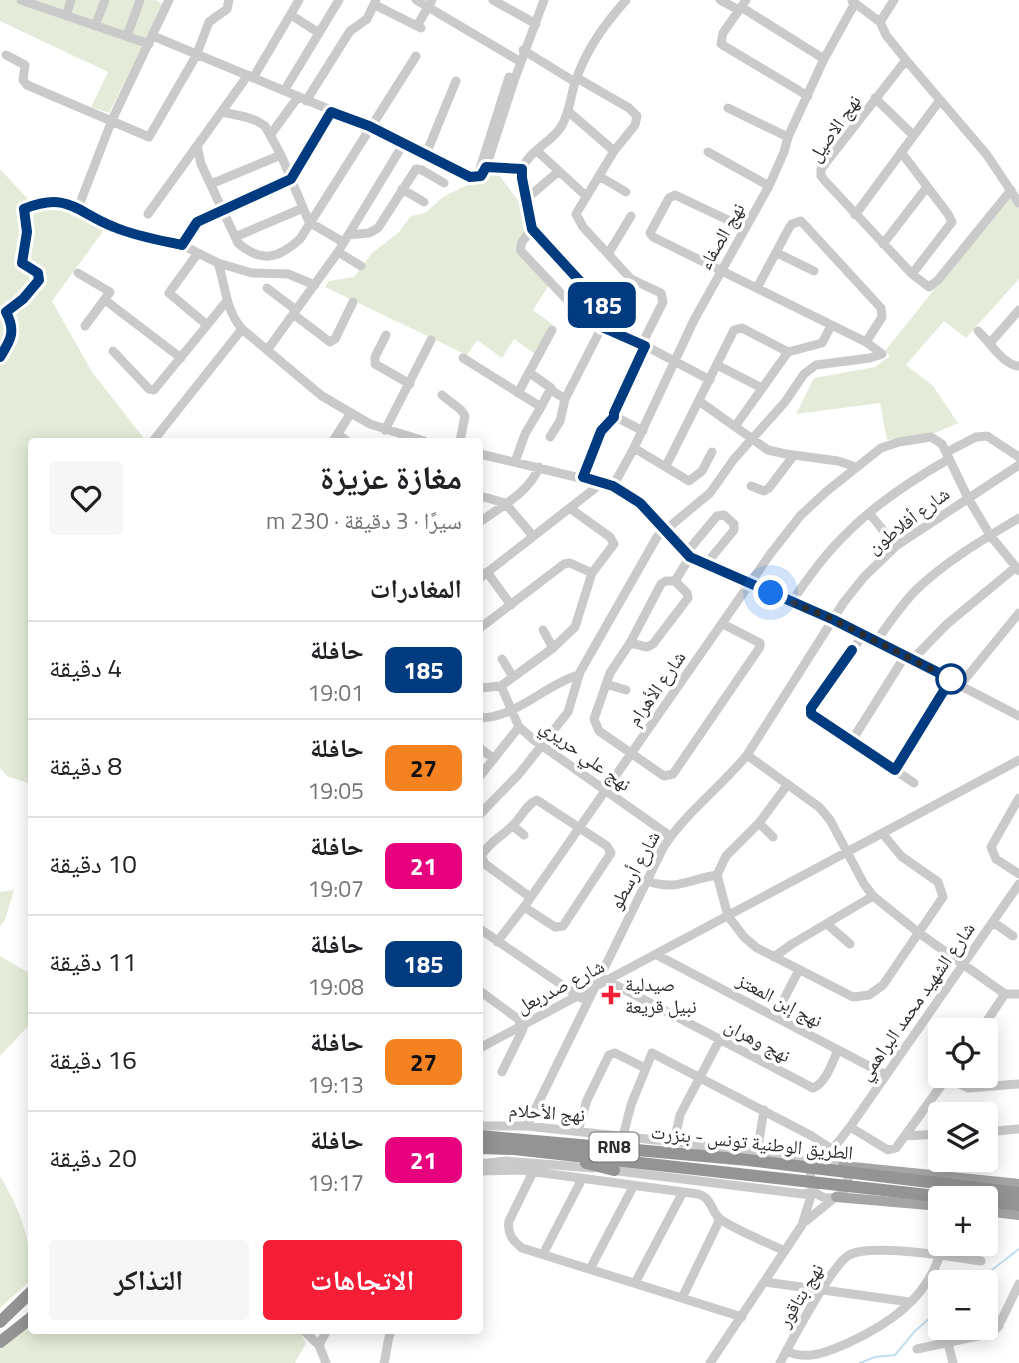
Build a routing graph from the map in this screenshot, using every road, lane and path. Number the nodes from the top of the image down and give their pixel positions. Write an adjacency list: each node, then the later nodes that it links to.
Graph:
1 (21, 0): 17 (street)
2 (71, 0): 22 (street)
3 (105, 0): 25 (street)
4 (140, 0): 27 (street)
5 (229, 0): 31 (street)
6 (299, 0): 21 (street)
7 (339, 0): 26 (street)
8 (416, 0): 19 (street)
9 (493, 0): 24 (street)
10 (538, 0): 24 (street)
11 (544, 0): 24 (street)
12 (626, 0): 38 (street)
13 (720, 0): 20 (street)
14 (894, 0): 23 (street)
15 (165, 1): 28 (street)
16 (853, 1): 23 (street); 33 (street, نهج الصفاء)
17 (38, 3): 22 (street)
18 (375, 3): 19 (street); 42 (street)
19 (430, 3): 35 (street)
20 (742, 6): 33 (street); 40 (street)
21 (291, 15): 26 (street); 36 (street)
22 (66, 16): 25 (street)
23 (880, 22): 34 (street)
24 (533, 23): 29 (street)
25 (95, 26): 27 (street)
26 (319, 33): 39 (street)
27 (127, 36): 28 (street)
28 (151, 40): 31 (street); 48 (street)
29 (523, 50): 35 (street); 38 (street)
30 (6, 55): 48 (street)
31 (196, 55): 36 (street); 48 (street)
32 (416, 56): 49 (street)
33 (824, 59): 40 (street, نهج الصفاء)
34 (906, 60): 41 (street, نهج الاصيل); 43 (street)
35 (518, 61): 61 (street); 65 (street)
36 (250, 76): 39 (street); 45 (street)
37 (456, 80): 59 (street)
38 (576, 80): 47 (street); 56 (street)
39 (285, 91): 42 (street)
40 (808, 96): 52 (street, نهج الصفاء)
41 (875, 98): 51 (street); 82 (street, نهج الاصيل)
42 (302, 99): 46 (street); 50 (street)
43 (940, 100): 51 (street); 72 (street)
44 (728, 108): 52 (street)
45 (222, 112): 50 (street); 54 (street)
46 (331, 112): 49 (street); 66 (street)
47 (569, 112): 55 (street); 56 (street)
48 (112, 120): 78 (street)
49 (369, 126): 53 (street); 84 (street)
50 (271, 134): 60 (street)
51 (913, 135): 58 (street)
52 (788, 137): 69 (street, نهج الصفاء)
53 (404, 143): 59 (street); 88 (street)
54 (197, 146): 68 (street); 81 (street)
55 (537, 151): 62 (street); 63 (street)
56 (614, 151): 64 (street)
57 (708, 152): 69 (street)
58 (901, 152): 70 (street); 82 (street)
59 (426, 154): 65 (street)
60 (281, 155): 66 (street); 68 (street)
61 (486, 167): 62 (street); 65 (street)
62 (522, 169): 75 (street)
63 (559, 171): 74 (street); 75 (street)
64 (599, 176): 73 (street); 74 (street)
65 (477, 177)
66 (291, 179): 79 (street); 80 (street)
67 (444, 183): 71 (street)
68 (211, 184): 80 (street)
69 (769, 186): 85 (street, نهج الصفاء)
70 (927, 187): 89 (street); 99 (street)
71 (402, 189): 76 (street); 88 (street)
72 (1011, 190): 77 (street); 99 (street)
73 (626, 192)
74 (586, 197): 93 (street)
75 (526, 200): 86 (street)
76 (424, 202)
77 (1019, 203)
78 (78, 208): 90 (street); 110 (street)
79 (303, 208): 84 (street); 87 (street)
80 (222, 209): 87 (street); 90 (street)
81 (148, 214)
82 (855, 215): 89 (street, نهج الاصيل)
83 (631, 216): 93 (street)
84 (309, 222): 87 (street); 88 (street)
85 (745, 228): 96 (street, نهج الصفاء); 96 (street)
86 (532, 229): 109 (street); 114 (street)
87 (235, 237)
88 (343, 243): 95 (street); 101 (street)
89 (883, 244): 99 (street, نهج الاصيل)
90 (182, 245): 91 (street)
91 (198, 253): 94 (street); 111 (street)
92 (777, 253): 97 (street); 103 (street); 120 (street)
93 (608, 254): 100 (street)
94 (218, 263): 101 (street); 105 (street)
95 (361, 265)
96 (722, 269): 103 (street); 129 (street, نهج الصفاء)
97 (814, 271)
98 (78, 273): 104 (street)
99 (912, 274)
100 (631, 279): 109 (street); 122 (street)
101 (316, 285): 108 (street)
102 (267, 288): 108 (street)
103 (757, 288): 113 (street)
104 (105, 300): 112 (street); 127 (street)
105 (226, 302): 111 (street); 115 (street)
106 (353, 302): 108 (street)
107 (1019, 310): 121 (street)
108 (294, 312): 123 (street)
109 (609, 313): 114 (street)
110 (3, 314): 126 (street)
111 (206, 325): 127 (street)
112 (85, 326)
113 (831, 326): 120 (street); 125 (street)
114 (602, 327): 122 (street); 139 (street)
115 (242, 329): 123 (street); 148 (street)
116 (552, 330): 132 (street)
117 (978, 331): 121 (street)
118 (386, 335): 134 (street)
119 (431, 340): 134 (street)
120 (866, 342): 152 (street)
121 (991, 342): 131 (street)
122 (644, 345): 129 (street); 143 (street)
123 (268, 349): 142 (street)
124 (113, 351): 127 (street)
125 (788, 352): 130 (street); 135 (street)
126 (0, 357)
127 (181, 358)
128 (463, 358): 137 (street)
129 (674, 363): 133 (street); 146 (street, نهج الصفاء)
130 (717, 365): 133 (street); 135 (street)
131 (1019, 366)
132 (530, 373): 136 (street); 137 (street)
133 (710, 380): 140 (street)
134 (410, 384): 145 (street)
135 (762, 388): 144 (street)
136 (551, 390): 139 (street); 141 (street)
137 (518, 393): 141 (street)
138 (442, 395): 151 (street)
139 (565, 399): 147 (street)
140 (699, 401): 144 (street); 161 (street)
141 (541, 407): 159 (street)
142 (351, 413): 145 (street); 149 (street)
143 (614, 417): 146 (street); 164 (street)
144 (736, 425): 152 (street)
145 (385, 430): 150 (street)
146 (643, 431): 153 (street, نهج الصفاء)
147 (550, 437)
148 (155, 438)
149 (336, 438)
150 (405, 438)
151 (461, 438)
152 (752, 438): 156 (street); 175 (street)
153 (635, 448): 161 (street); 166 (street, نهج الصفاء)
154 (712, 453): 161 (street)
155 (483, 455): 159 (street)
156 (794, 455): 163 (street); 167 (street)
157 (948, 456): 158 (street); 163 (street, شارع الأهرام); 169 (street); 172 (street)
158 (1019, 457)
159 (515, 462): 162 (street)
160 (1019, 465): 169 (street, شارع أفلاطون)
161 (666, 466)
162 (539, 467): 164 (street); 170 (street)
163 (856, 467): 185 (street, شارع الأهرام)
164 (583, 477): 165 (street)
165 (603, 482): 166 (street); 171 (street)
166 (613, 486): 175 (street)
167 (751, 486)
168 (483, 497): 170 (street)
169 (968, 498): 176 (street); 178 (street, شارع أفلاطون)
170 (505, 503): 174 (street); 177 (street)
171 (571, 509): 177 (street); 182 (street)
172 (869, 513): 178 (street); 186 (street)
173 (1019, 518): 176 (street)
174 (483, 520)
175 (664, 529): 179 (street); 199 (street)
176 (990, 535): 181 (street); 194 (street)
177 (533, 536): 183 (street)
178 (896, 546): 189 (street, شارع أفلاطون)
179 (688, 555): 180 (street); 180 (street); 184 (street)
180 (706, 564): 185 (street)
181 (1017, 569): 197 (street)
182 (592, 573): 187 (street); 196 (street)
183 (483, 575): 187 (street)
184 (674, 581): 195 (street); 195 (street)
185 (751, 584): 186 (street); 190 (street, شارع الأهرام)
186 (791, 602): 189 (street)
187 (511, 605): 191 (street)
188 (1019, 613): 203 (street)
189 (834, 620): 193 (street); 215 (street, شارع أرسطو)
190 (723, 624): 214 (street, شارع الأهرام); 214 (street)
191 (483, 626)
192 (543, 630): 196 (street)
193 (863, 635): 194 (street); 211 (street)
194 (876, 641): 197 (street)
195 (630, 643): 202 (street)
196 (553, 648): 200 (street)
197 (909, 658): 201 (street); 211 (street)
198 (502, 659): 200 (street)
199 (578, 675): 207 (street); 212 (street)
200 (513, 677): 204 (street)
201 (951, 679): 203 (street); 219 (street)
202 (606, 684): 206 (street); 214 (street)
203 (961, 684): 208 (street)
204 (501, 686): 205 (street); 207 (street, نهج علي حريري)
205 (483, 688)
206 (626, 690)
207 (512, 711): 209 (street); 210 (street, نهج علي حريري)
208 (1019, 716)
209 (483, 718)
210 (519, 727): 212 (street, نهج علي حريري); 216 (street)
211 (850, 742): 219 (street)
212 (542, 747): 223 (street, نهج علي حريري); 225 (street)
213 (483, 750): 216 (street)
214 (631, 753): 223 (street, شارع الأهرام)
215 (747, 754): 222 (street); 231 (street, شارع أرسطو)
216 (494, 759): 220 (street)
217 (1019, 760): 232 (street)
218 (1019, 766): 232 (street)
219 (895, 770): 221 (street)
220 (483, 772)
221 (914, 783)
222 (788, 784): 227 (street); 235 (street)
223 (604, 790): 228 (street, شارع الأهرام); 231 (street, نهج علي حريري)
224 (1019, 798): 226 (street)
225 (483, 811)
226 (1015, 814): 237 (street)
227 (760, 823): 233 (street); 238 (street)
228 (579, 825): 229 (street); 242 (street, شارع الأهرام); 243 (street)
229 (513, 826): 230 (street); 234 (street)
230 (524, 835)
231 (670, 836): 239 (street, شارع أرسطو)
232 (885, 836): 235 (street, شارع صدربعل); 248 (street)
233 (774, 837)
234 (483, 855)
235 (849, 855): 241 (street); 244 (street, شارع صدربعل)
236 (483, 860): 242 (street)
237 (1019, 874)
238 (717, 875): 239 (street); 244 (street)
239 (646, 881): 257 (street, شارع أرسطو)
240 (1019, 884): 245 (street, شارع الشهيد محمد البراهمي)
241 (873, 896): 246 (street); 248 (street)
242 (530, 897): 243 (street, شارع الأهرام)
243 (524, 907): 250 (street, شارع الأهرام)
244 (729, 918): 252 (street, شارع صدربعل); 253 (street)
245 (993, 922): 249 (street); 254 (street, شارع الشهيد محمد البراهمي)
246 (827, 925): 251 (street); 253 (street)
247 (483, 931): 250 (street)
248 (919, 933): 254 (street); 255 (street)
249 (1013, 936)
250 (497, 942): 261 (street)
251 (850, 944)
252 (659, 956): 256 (street, شارع صدربعل); 262 (street, نهج إبن المعتز)
253 (774, 957): 255 (street)
254 (962, 964): 259 (street); 270 (street, شارع الشهيد محمد البراهمي)
255 (799, 970): 262 (street)
256 (610, 982): 257 (street, شارع صدربعل); 265 (street, نهج وهران)
257 (592, 991): 261 (street, شارع صدربعل); 277 (street, شارع أرسطو)
258 (483, 992): 264 (street)
259 (1005, 994): 260 (street); 263 (street)
260 (1019, 994)
261 (580, 997): 264 (street, شارع صدربعل)
262 (775, 1016): 267 (street, نهج إبن المعتز)
263 (989, 1018)
264 (522, 1027): 266 (street, شارع صدربعل); 269 (street)
265 (719, 1039): 267 (street, نهج وهران); 271 (street)
266 (483, 1048)
267 (838, 1051): 270 (street, نهج إبن المعتز)
268 (645, 1068): 271 (street); 280 (street); 284 (street)
269 (502, 1072)
270 (886, 1075): 278 (street, شارع الشهيد محمد البراهمي)
271 (699, 1078): 275 (street); 287 (street)
272 (1019, 1084): 273 (street)
273 (998, 1086)
274 (939, 1088): 285 (street)
275 (764, 1110): 289 (street); 290 (street)
276 (483, 1126): 277 (street, نهج الأحلام)
277 (527, 1126): 280 (street, نهج الأحلام)
278 (850, 1127): 285 (street); 286 (street, شارع الشهيد محمد البراهمي)
279 (1019, 1129): 281 (street)
280 (578, 1131): 284 (street, نهج الأحلام)
281 (998, 1131)
282 (928, 1135): 285 (street)
283 (483, 1136): 290 (highway, الطريق الوطنية تونس - بنزرت / RN8)
284 (623, 1136): 287 (street, نهج الأحلام)
285 (905, 1136)
286 (841, 1139): 289 (street, شارع الشهيد محمد البراهمي); 293 (street)
287 (674, 1142): 290 (street, نهج الأحلام)
288 (484, 1148): 294 (highway, RN8); 298 (highway, الطريق الوطنية تونس - بنزرت / RN8)
289 (833, 1150): 291 (street, شارع الشهيد محمد البراهمي)
290 (752, 1156): 291 (street, نهج الأحلام); 298 (highway, الطريق الوطنية تونس - بنزرت / RN8)
291 (822, 1161): 293 (street); 303 (street)
292 (483, 1164): 294 (street)
293 (842, 1165): 299 (main road); 305 (street)
294 (614, 1170): 303 (street)
295 (483, 1171): 296 (street)
296 (533, 1172): 297 (street); 314 (street)
297 (582, 1179): 300 (street); 314 (street)
298 (900, 1184): 301 (highway, الطريق الوطنية تونس - بنزرت / RN8); 304 (highway, الطريق الوطنية تونس - بنزرت / RN8)
299 (1019, 1184)
300 (634, 1185): 302 (street); 317 (street)
301 (928, 1191)
302 (683, 1192): 311 (street); 319 (street)
303 (814, 1193): 305 (street); 312 (street)
304 (1019, 1193)
305 (835, 1197): 307 (main road); 312 (street)
306 (998, 1203): 308 (highway)
307 (928, 1205)
308 (1019, 1205)
309 (998, 1213): 310 (main road)
310 (1019, 1215)
311 (720, 1219): 313 (street); 323 (street)
312 (802, 1225): 313 (street)
313 (785, 1251): 318 (street)
314 (543, 1254): 317 (street)
315 (939, 1257): 316 (street, نهج بتاقور); 321 (street, نهج بتاقور); 324 (street)
316 (981, 1261)
317 (590, 1269): 319 (street)
318 (765, 1282): 321 (street); 326 (street)
319 (635, 1283): 323 (street)
320 (1019, 1284): 334 (street)
321 (823, 1289): 324 (street); 337 (street, نهج بتاقور)
322 (28, 1295): 328 (highway)
323 (681, 1298): 326 (street)
324 (910, 1302): 337 (street)
325 (28, 1306): 329 (highway)
326 (741, 1319): 340 (street)
327 (28, 1320): 333 (highway)
328 (0, 1322)
329 (0, 1330)
330 (307, 1334): 335 (street)
331 (325, 1334): 335 (street)
332 (390, 1334): 339 (street)
333 (0, 1342)
334 (948, 1343): 336 (street); 342 (street)
335 (319, 1345): 338 (street)
336 (917, 1349)
337 (786, 1351): 341 (street, نهج بتاقور)
338 (326, 1363)
339 (384, 1363)
340 (713, 1363)
341 (779, 1363)
342 (953, 1363)

